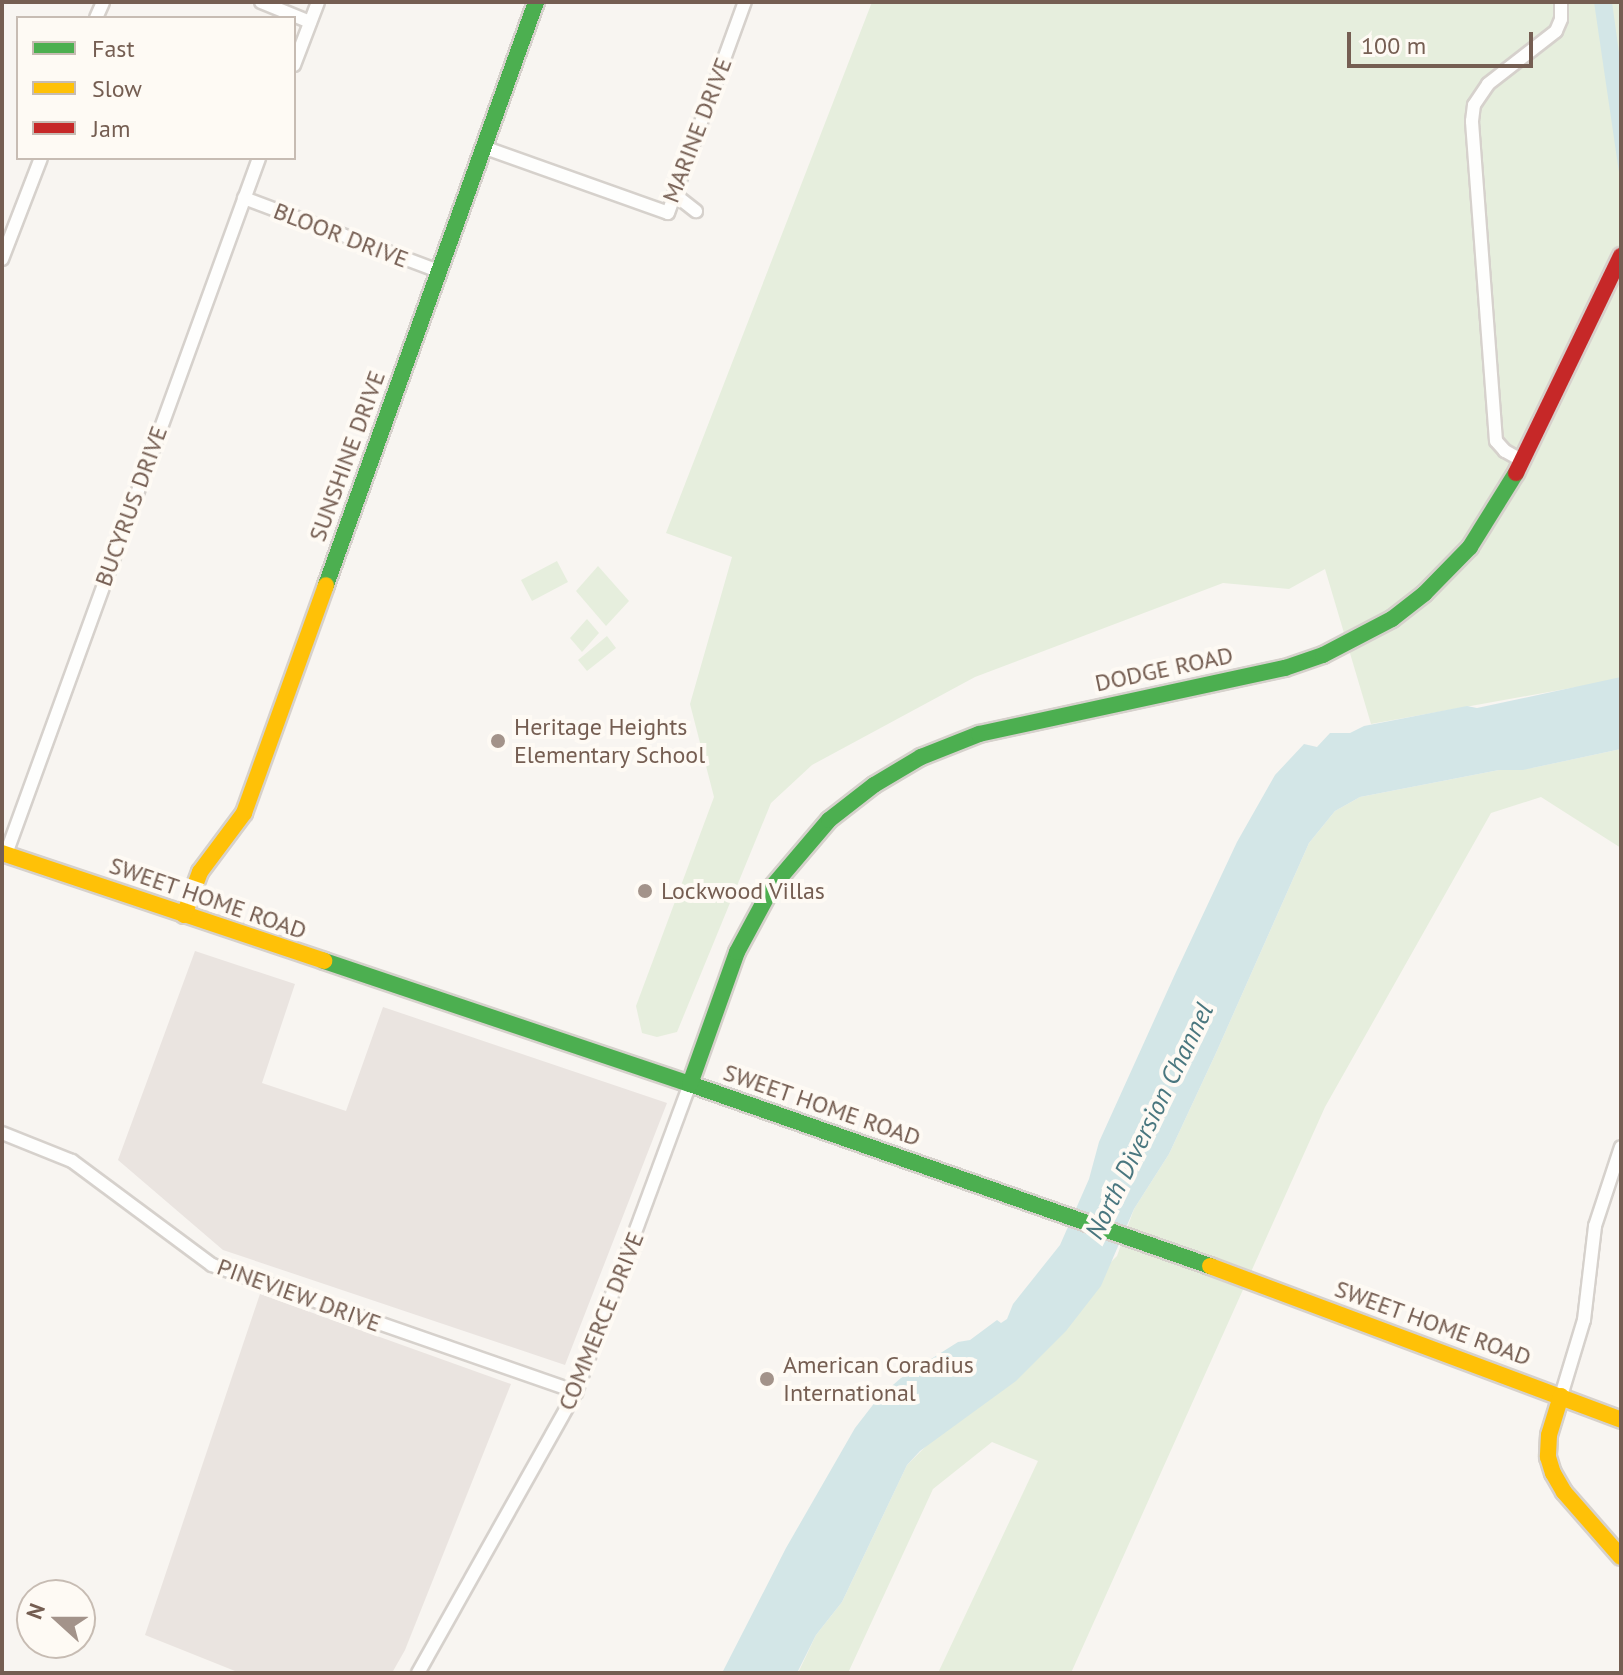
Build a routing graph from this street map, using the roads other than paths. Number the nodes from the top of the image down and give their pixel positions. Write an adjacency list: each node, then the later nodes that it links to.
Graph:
1 (261, 2): 6 (street)
2 (318, 2): 8 (street)
3 (536, 2): 10 (street, SUNSHINE DRIVE)
4 (745, 2): 13 (street, MARINE DRIVE)
5 (1561, 2): 19 (street)
6 (295, 16)
7 (296, 16): 8 (street)
8 (310, 22): 9 (street)
9 (296, 60)
10 (483, 147): 13 (street, MARINE DRIVE); 18 (street, SUNSHINE DRIVE)
11 (40, 160): 17 (street)
12 (258, 160): 14 (street, BUCYRUS DRIVE)
13 (674, 194): 15 (street)
14 (244, 198): 18 (street, BLOOR DRIVE); 20 (street, BUCYRUS DRIVE)
15 (696, 211)
16 (1621, 256): 19 (street, DODGE ROAD)
17 (2, 259)
18 (438, 271): 21 (street, SUNSHINE DRIVE)
19 (1523, 461): 22 (street, DODGE ROAD)
20 (4, 854): 21 (street, SWEET HOME ROAD)
21 (184, 915): 22 (street, SWEET HOME ROAD)
22 (690, 1084): 25 (street, COMMERCE DRIVE); 26 (street, SWEET HOME ROAD)
23 (2, 1133): 25 (street, PINEVIEW DRIVE)
24 (1621, 1147): 26 (street)
25 (576, 1392): 29 (street, COMMERCE DRIVE)
26 (1561, 1396): 27 (street, SWEET HOME ROAD); 28 (street)
27 (1621, 1420)
28 (1621, 1557)
29 (418, 1673)

